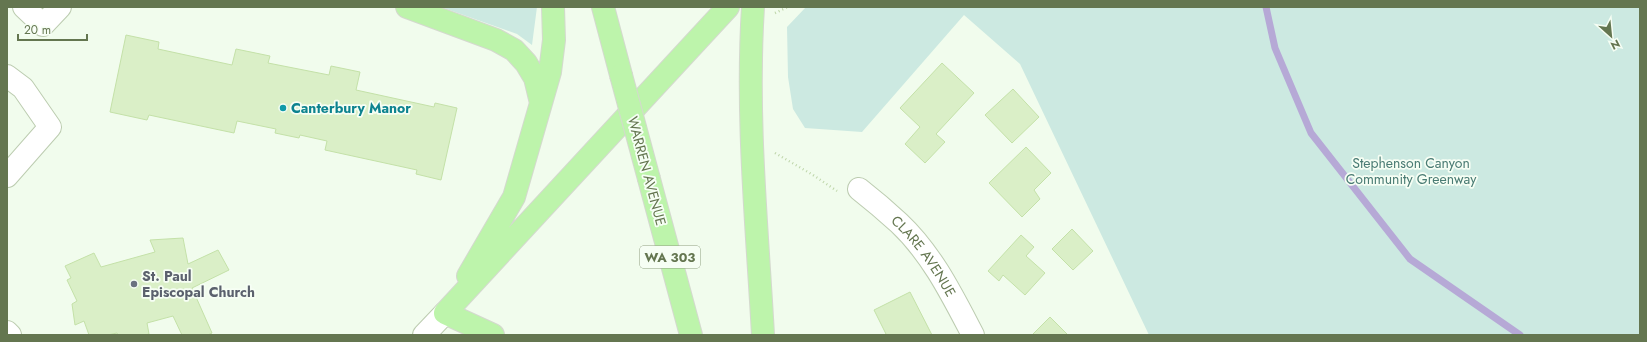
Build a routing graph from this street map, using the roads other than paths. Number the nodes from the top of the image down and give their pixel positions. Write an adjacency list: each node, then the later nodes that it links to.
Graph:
1 (24, 7): 2 (street)
2 (60, 7)
3 (407, 7): 9 (main road)
4 (553, 7): 9 (main road)
5 (603, 7): 17 (main road, WARREN AVENUE / WA 303, bridge)
6 (753, 7): 18 (main road)
7 (727, 9): 12 (main road)
8 (7, 76): 10 (street)
9 (541, 104): 12 (main road)
10 (7, 176)
11 (850, 191): 19 (street, CLARE AVENUE)
12 (445, 313): 15 (street); 16 (main road)
13 (7, 332): 14 (street)
14 (10, 335)
15 (424, 335)
16 (493, 335)
17 (692, 335)
18 (763, 335)
19 (973, 335)

